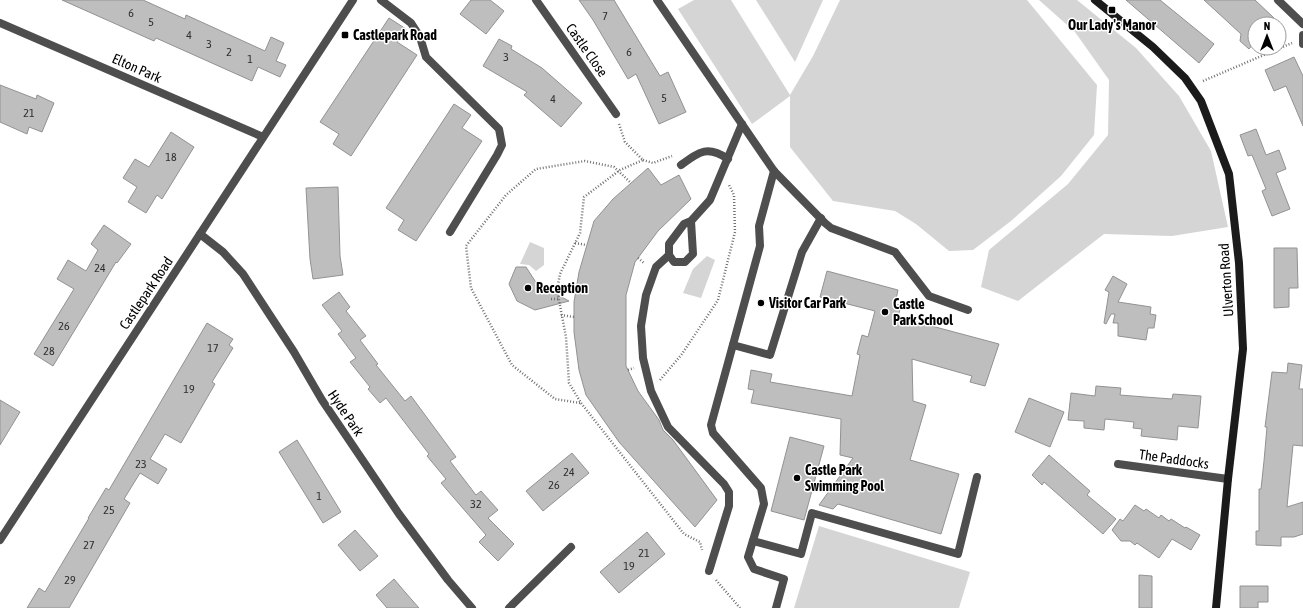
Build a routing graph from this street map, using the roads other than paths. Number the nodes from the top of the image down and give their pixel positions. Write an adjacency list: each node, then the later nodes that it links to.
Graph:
1 (354, 0): 11 (street, Castlepark Road)
2 (381, 0): 17 (street)
3 (536, 0): 9 (street, Castle Close)
4 (657, 0): 10 (street)
5 (1095, 0): 24 (main road, Ulverton Road)
6 (1278, 0): 8 (street)
7 (0, 23): 11 (street, Elton Park)
8 (1303, 24)
9 (616, 114)
10 (742, 124): 12 (street); 14 (street)
11 (263, 137): 18 (street, Castlepark Road)
12 (728, 159): 13 (street); 16 (street)
13 (681, 165)
14 (774, 171): 15 (street); 21 (street)
15 (821, 218): 20 (street); 21 (street)
16 (691, 221): 19 (street); 19 (street)
17 (450, 232)
18 (200, 234): 25 (street, Castlepark Road); 29 (street, Hyde Park)
19 (668, 255): 28 (street)
20 (968, 310)
21 (733, 345): 26 (street)
22 (1118, 464): 24 (street, The Paddocks)
23 (977, 477): 26 (street)
24 (1228, 479): 32 (main road, Ulverton Road)
25 (0, 540)
26 (753, 541): 31 (street)
27 (571, 547): 30 (street)
28 (709, 571)
29 (472, 608)
30 (509, 608)
31 (776, 608)
32 (1216, 608)

